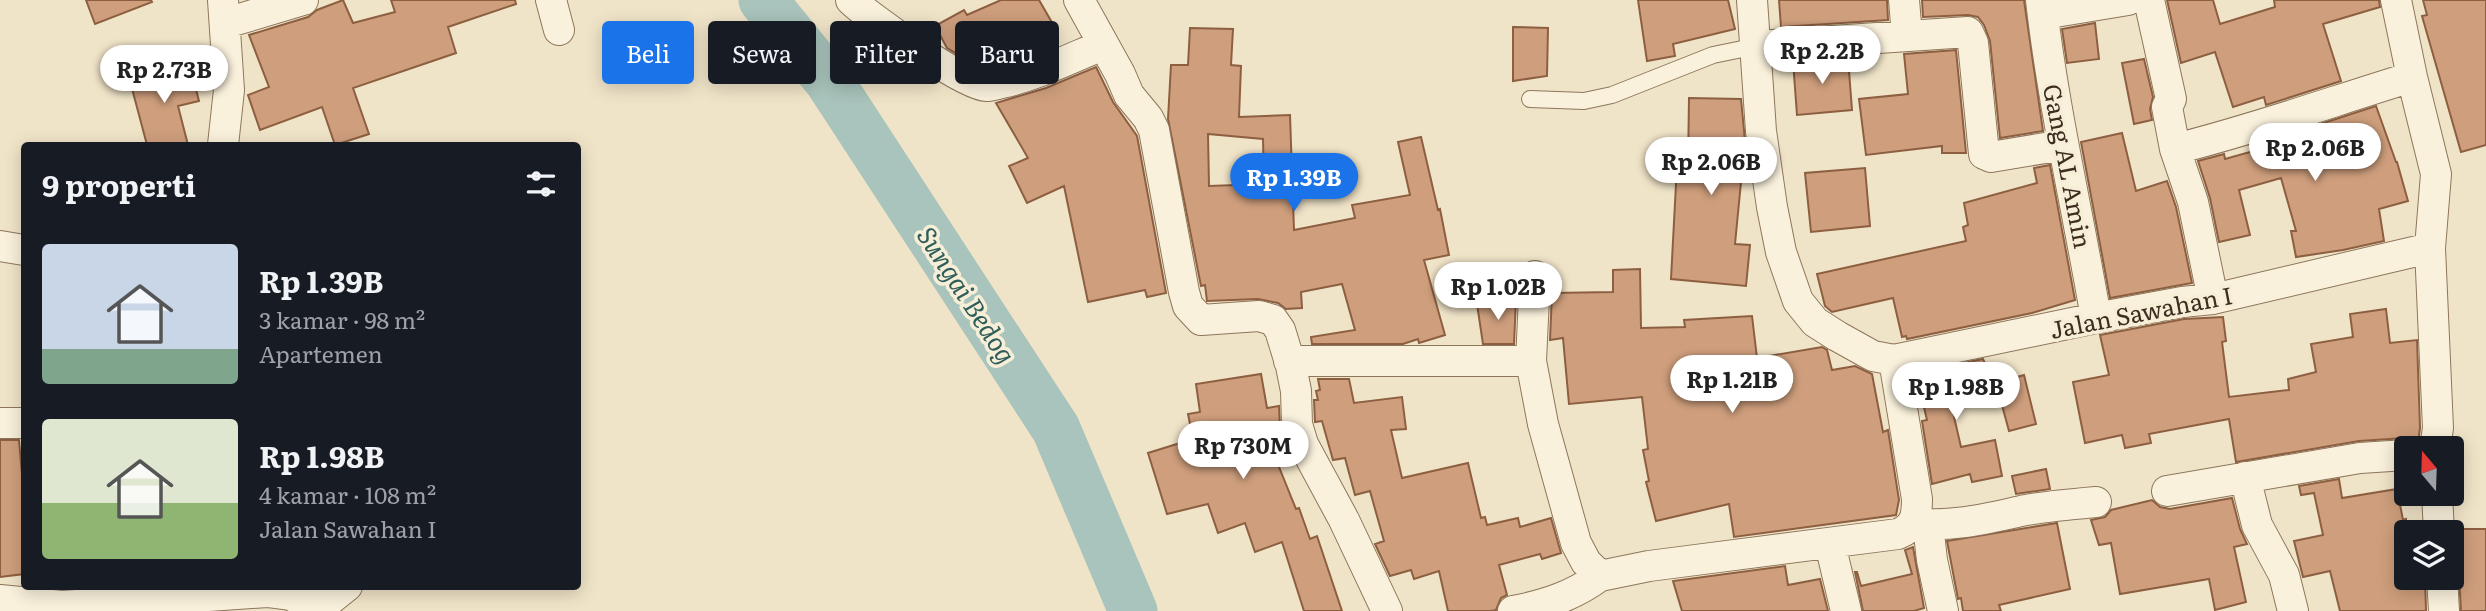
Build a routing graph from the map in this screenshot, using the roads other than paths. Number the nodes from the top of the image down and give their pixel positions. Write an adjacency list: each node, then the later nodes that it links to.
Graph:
1 (303, 0): 12 (street)
2 (551, 0): 13 (street)
3 (851, 0): 15 (street)
4 (1079, 0): 15 (street)
5 (1752, 0): 16 (street, Jalan Sawahan I)
6 (1905, 0): 14 (street)
7 (2128, 0): 10 (street)
8 (2148, 0): 21 (street)
9 (2396, 0): 17 (street)
10 (2094, 3): 11 (street)
11 (2042, 7): 20 (street, Gang AL Amin)
12 (224, 11): 19 (street)
13 (559, 30)
14 (1907, 36): 16 (street); 20 (street)
15 (1102, 45): 29 (street)
16 (1757, 46): 18 (lane); 28 (street, Jalan Sawahan I)
17 (2412, 78): 21 (street); 23 (street)
18 (1530, 99)
19 (223, 142)
20 (2063, 145): 27 (street, Gang AL Amin)
21 (2175, 149): 26 (street)
22 (0, 246): 24 (street)
23 (2430, 248): 26 (street, Jalan Sawahan I); 33 (street)
24 (21, 250)
25 (1535, 276): 30 (street)
26 (2213, 299): 27 (street, Jalan Sawahan I)
27 (2096, 318): 28 (street, Jalan Sawahan I)
28 (1894, 360): 38 (street)
29 (1289, 361): 30 (street); 45 (street)
30 (1531, 361): 40 (street)
31 (21, 423): 32 (street)
32 (0, 424)
33 (2437, 436)
34 (2394, 456): 35 (street)
35 (2245, 477): 36 (street); 49 (street)
36 (2167, 491)
37 (2096, 502): 38 (street)
38 (1921, 524): 39 (street); 48 (street)
39 (1830, 544): 40 (street); 47 (street)
40 (1600, 576): 46 (street)
41 (342, 590): 43 (street)
42 (2443, 590): 50 (street)
43 (214, 598): 44 (street)
44 (0, 600)
45 (1387, 611)
46 (1513, 611)
47 (1846, 611)
48 (1943, 611)
49 (2292, 611)
50 (2444, 611)

